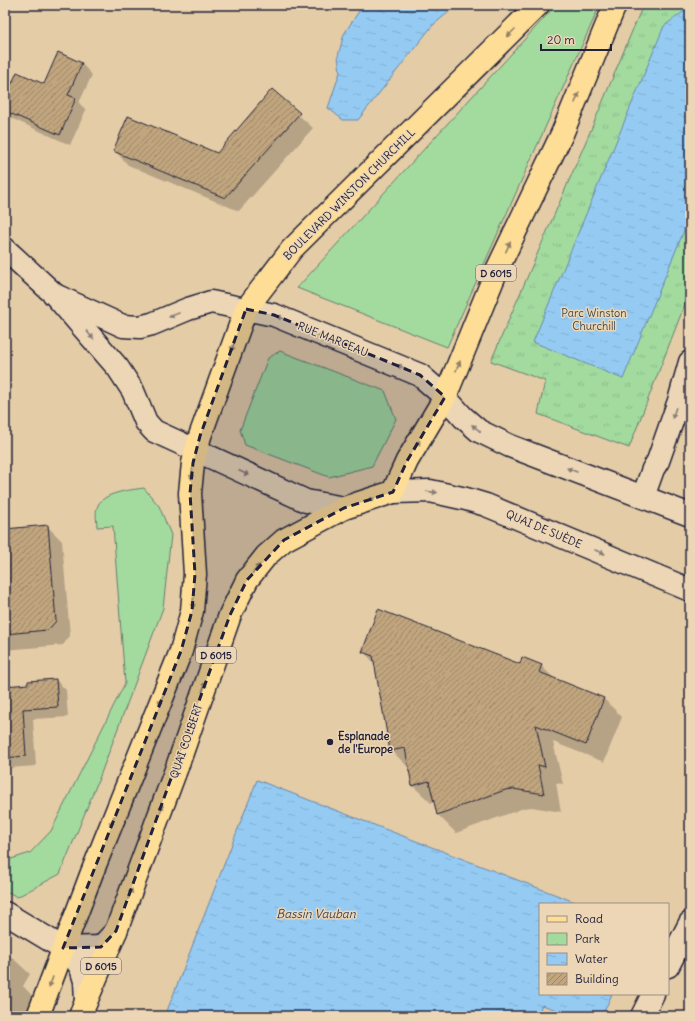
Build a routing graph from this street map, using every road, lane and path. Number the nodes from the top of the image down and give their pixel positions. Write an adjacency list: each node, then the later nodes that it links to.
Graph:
1 (538, 5): 5 (main road, BOULEVARD WINSTON CHURCHILL / D 6015, one-way to 5)
2 (615, 5): 7 (main road, D 6015, one-way to 2)
3 (5, 249): 4 (main road)
4 (55, 295): 5 (main road, RUE MARCEAU, one-way to 4); 8 (main road, one-way to 8)
5 (246, 309): 7 (main road, RUE MARCEAU, one-way to 5); 8 (main road, BOULEVARD WINSTON CHURCHILL / D 6015, one-way to 8)
6 (690, 362): 10 (main road, one-way to 10)
7 (445, 397): 9 (main road, D 6015, one-way to 7); 10 (main road, one-way to 7)
8 (196, 451): 11 (main road, one-way to 11); 17 (main road, BOULEVARD WINSTON CHURCHILL / D 6015, one-way to 17)
9 (393, 492): 11 (main road, one-way to 9); 13 (main road, QUAI DE SUÈDE, one-way to 13)
10 (643, 497): 12 (main road)
11 (344, 508): 16 (main road, QUAI COLBERT / D 6015, one-way to 11)
12 (690, 515)
13 (690, 590)
14 (5, 913): 17 (main road)
15 (690, 923): 18 (main road)
16 (116, 931): 17 (main road); 20 (main road, QUAI COLBERT / D 6015)
17 (63, 948): 20 (main road); 21 (main road, D 6015, one-way to 21)
18 (669, 964)
19 (652, 995): 22 (main road)
20 (83, 1009)
21 (38, 1016)
22 (642, 1016)

